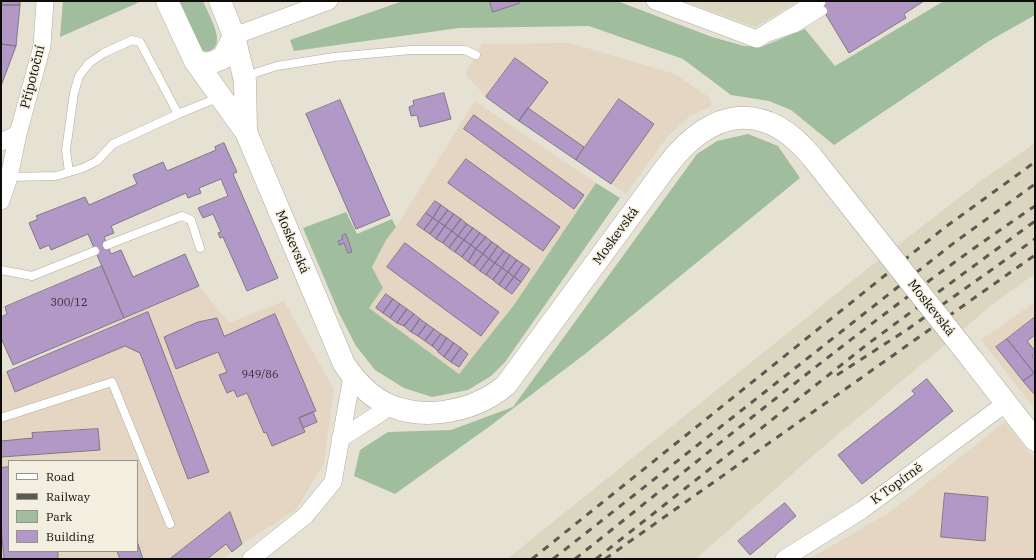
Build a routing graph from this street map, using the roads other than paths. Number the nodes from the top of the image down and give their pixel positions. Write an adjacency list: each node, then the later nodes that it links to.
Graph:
1 (45, 1): 14 (street, Přípotoční)
2 (167, 1): 9 (street, Moskevská)
3 (220, 1): 7 (street, Moskevská)
4 (329, 1): 7 (street)
5 (655, 1): 6 (street)
6 (820, 6)
7 (234, 36): 9 (street); 10 (street, Moskevská)
8 (476, 55): 10 (lane)
9 (195, 61): 11 (street, Moskevská)
10 (245, 81): 13 (street, Moskevská)
11 (220, 96): 12 (lane); 13 (street, Moskevská)
12 (178, 114): 16 (lane); 16 (lane)
13 (246, 132): 23 (street, Moskevská)
14 (18, 134): 15 (street); 17 (street, Přípotoční)
15 (1, 142)
16 (69, 172): 17 (lane)
17 (9, 177): 18 (street, Přípotoční)
18 (1, 201)
19 (107, 245): 20 (lane)
20 (200, 248)
21 (95, 250): 22 (lane)
22 (1, 270)
23 (352, 377): 25 (street, Moskevská); 28 (street)
24 (1006, 404): 25 (street, Moskevská, bridge); 27 (street, Moskevská); 31 (street, K Topírně)
25 (391, 406): 28 (street)
26 (1, 418): 29 (lane)
27 (1034, 437)
28 (340, 439): 30 (street)
29 (170, 524)
30 (251, 559)
31 (784, 559)

